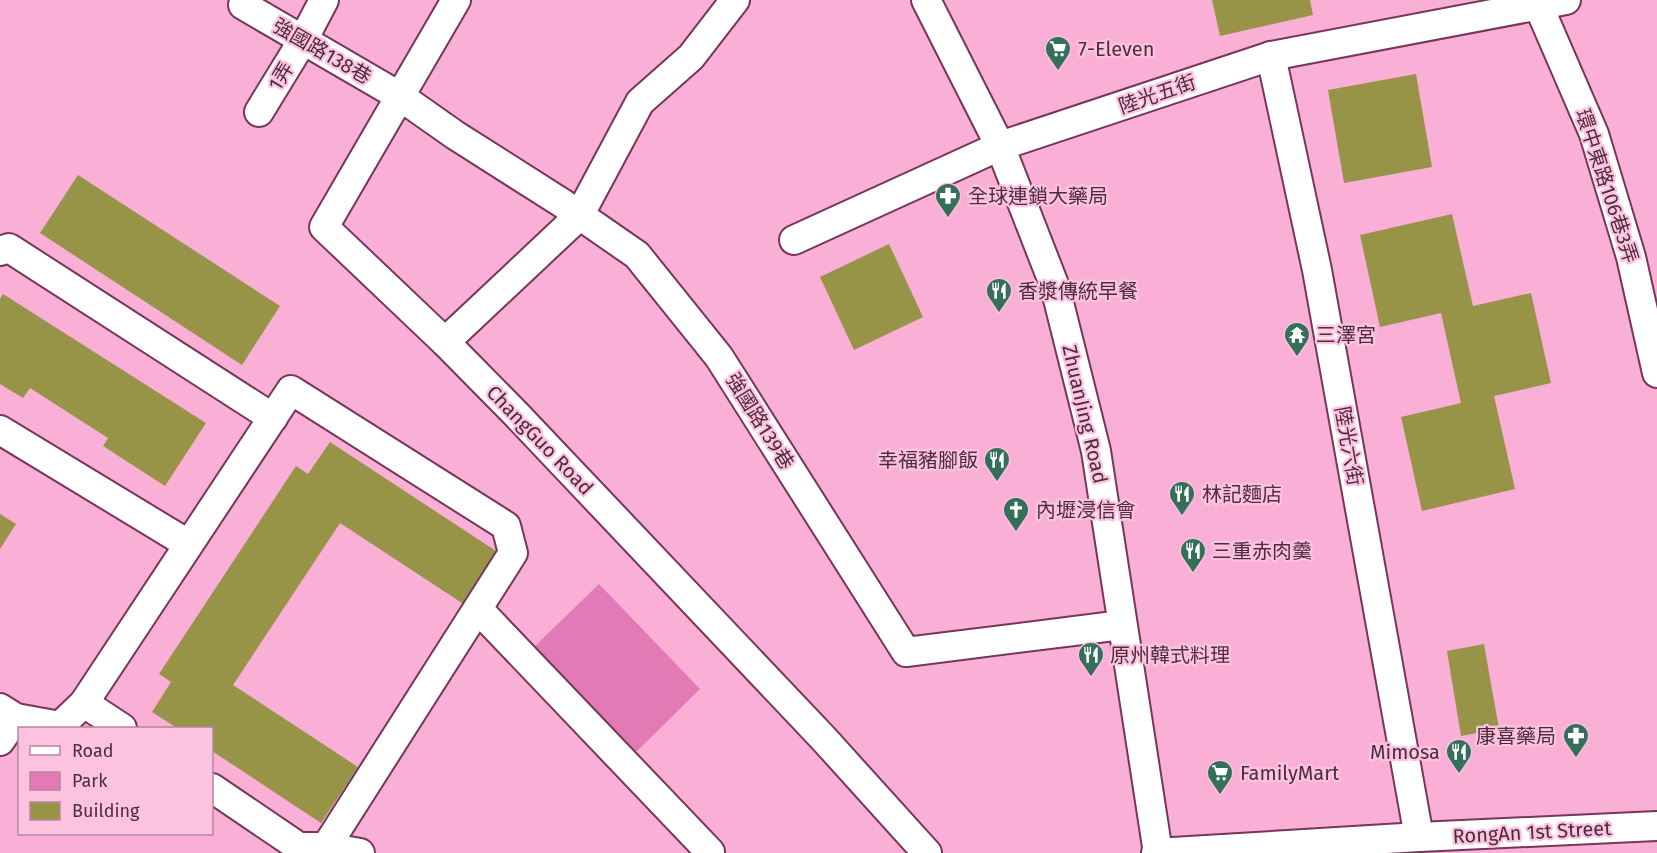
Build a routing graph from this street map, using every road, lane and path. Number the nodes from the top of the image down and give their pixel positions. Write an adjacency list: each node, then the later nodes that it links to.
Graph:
1 (324, 0): 8 (street, 1弄)
2 (456, 0): 10 (street, ChangGuo Road)
3 (735, 0): 13 (street)
4 (926, 0): 12 (street, ZhuanJing Road)
5 (1566, 0): 6 (street, 陸光五街)
6 (1537, 3): 9 (street, 陸光五街); 17 (street, 環中東路106巷3弄)
7 (243, 5): 8 (street, 強國路138巷)
8 (303, 40): 10 (street, 強國路138巷); 11 (street, 1弄)
9 (1271, 56): 12 (street, 陸光五街); 29 (street, 陸光六街)
10 (401, 97): 13 (street, 強國路139巷); 16 (street, ChangGuo Road)
11 (260, 112)
12 (1000, 146): 14 (street, 陸光五街); 22 (street, ZhuanJing Road)
13 (579, 216): 16 (street); 22 (street, 強國路139巷)
14 (794, 240)
15 (0, 251): 18 (street)
16 (445, 342): 33 (street, ChangGuo Road)
17 (1657, 374)
18 (273, 418): 20 (street); 21 (street)
19 (0, 430): 20 (street)
20 (188, 544): 23 (street)
21 (478, 609): 30 (street); 32 (street)
22 (1122, 626): 34 (street, ZhuanJing Road)
23 (84, 702): 24 (street); 25 (street)
24 (8, 713): 26 (street)
25 (119, 727)
26 (0, 741)
27 (213, 789): 30 (street)
28 (1657, 826): 29 (street, RongAn 1st Street)
29 (1419, 837): 34 (street, RongAn 1st Street)
30 (326, 847): 31 (street)
31 (360, 853)
32 (709, 853)
33 (927, 853)
34 (1157, 853)

